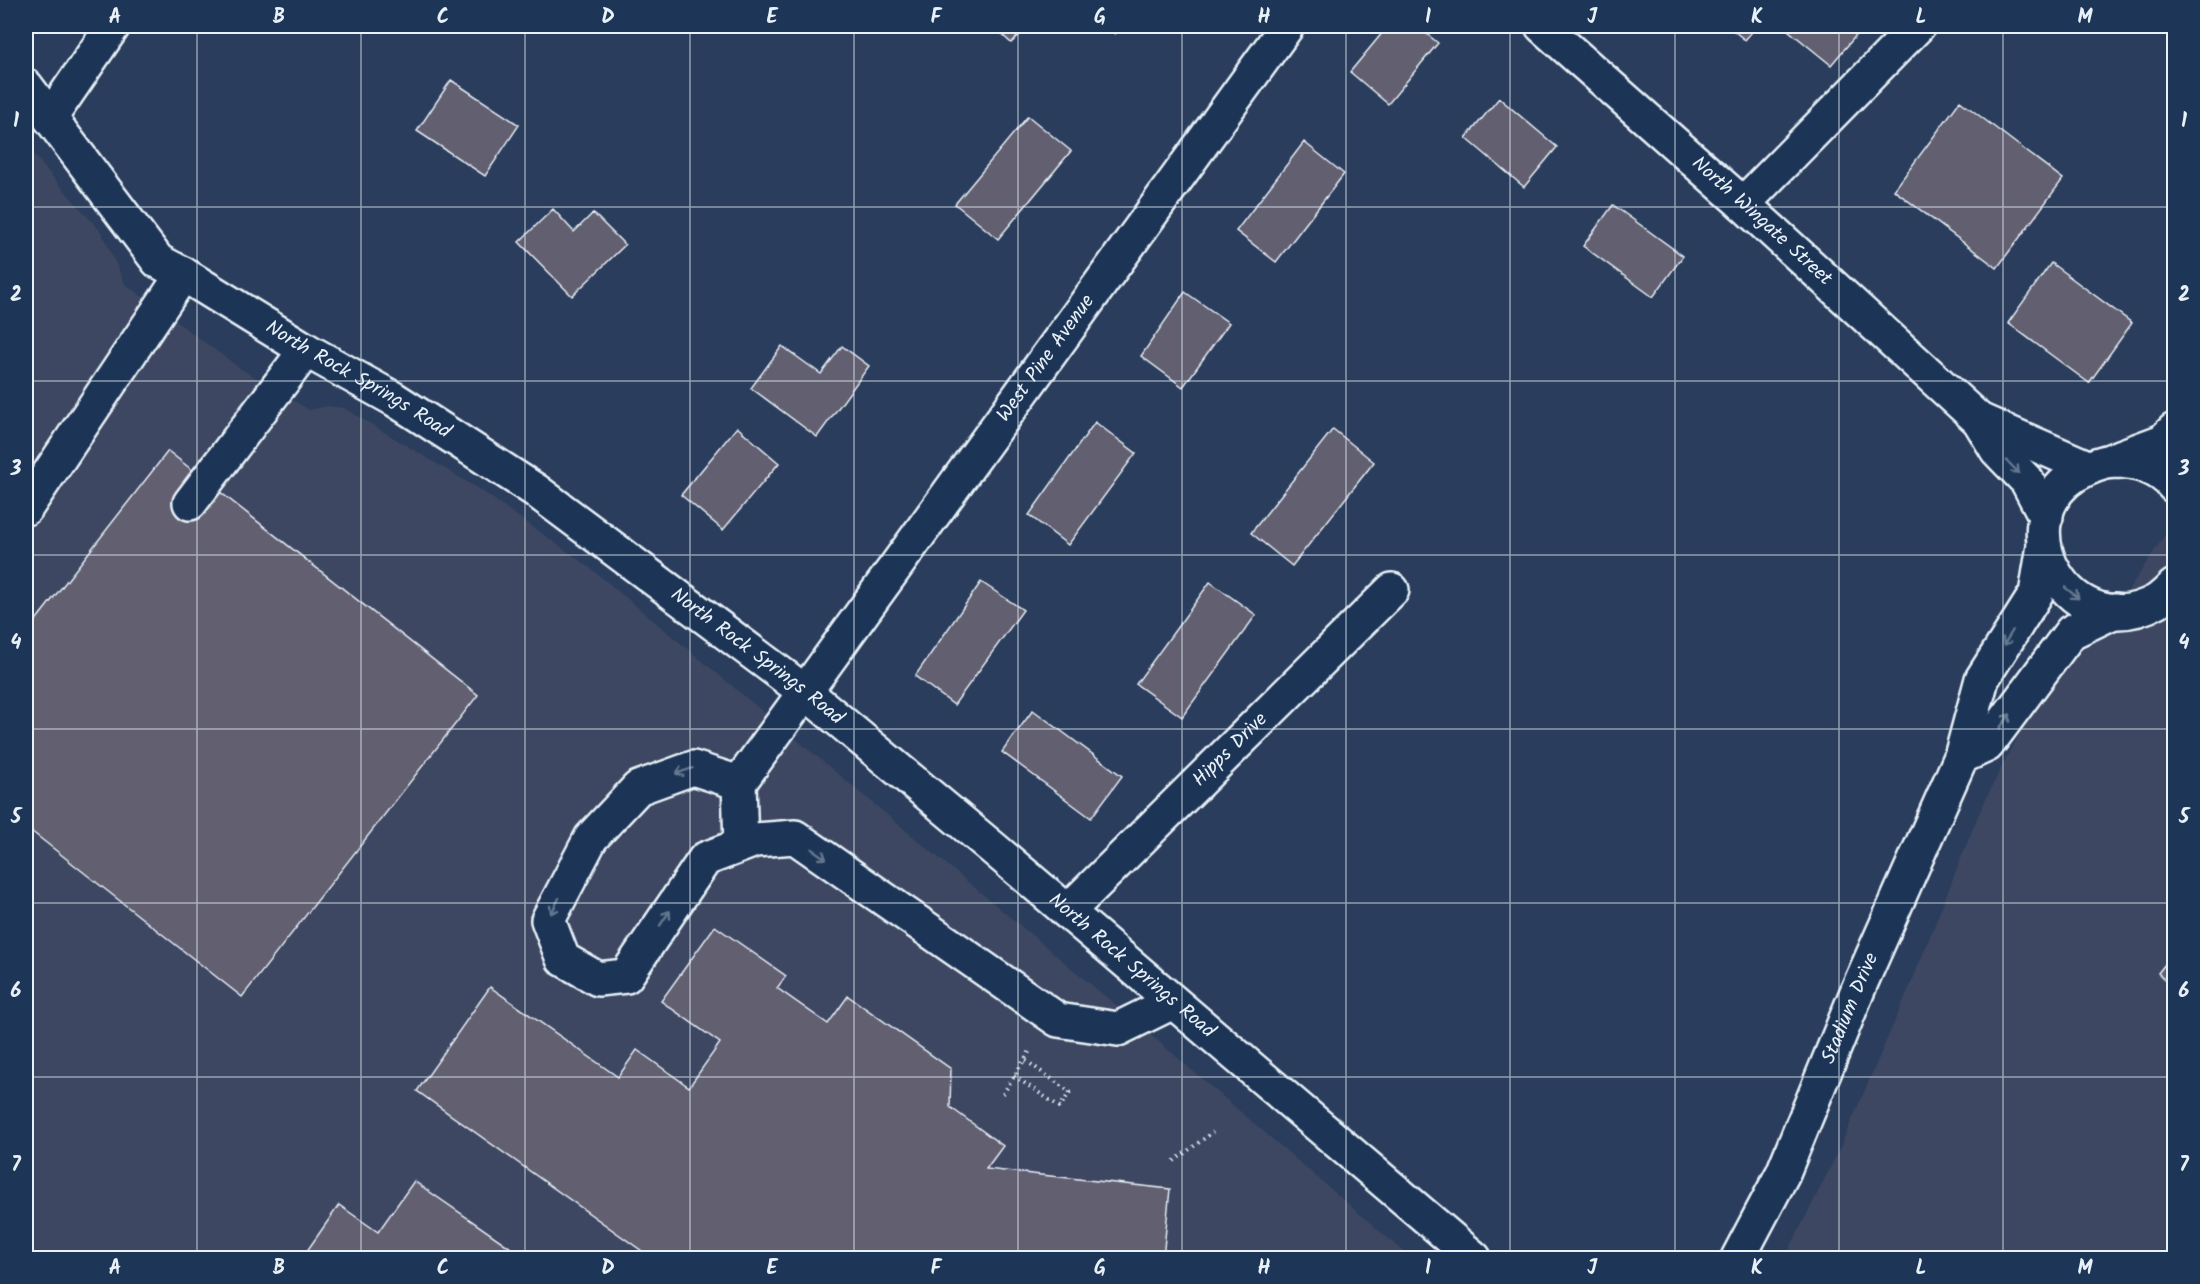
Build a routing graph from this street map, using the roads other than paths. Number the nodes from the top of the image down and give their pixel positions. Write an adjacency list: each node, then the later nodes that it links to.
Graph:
1 (113, 26): 6 (street)
2 (1287, 26): 22 (street, West Pine Avenue)
3 (1542, 26): 7 (street, North Wingate Street)
4 (1918, 26): 7 (street)
5 (26, 86): 6 (street, North Rock Springs Road)
6 (50, 118): 8 (street, North Rock Springs Road)
7 (1743, 204): 10 (street, North Wingate Street)
8 (183, 274): 9 (street, North Rock Springs Road); 15 (street)
9 (306, 350): 14 (street); 22 (street, North Rock Springs Road)
10 (1979, 420): 12 (street, North Wingate Street); 16 (street, North Wingate Street, one-way to 16)
11 (2175, 430): 12 (street, Stadium Drive)
12 (2099, 464): 13 (street, North Wingate Street); 16 (street, Stadium Drive)
13 (2175, 486)
14 (190, 503)
15 (26, 508)
16 (2045, 531): 20 (street, North Wingate Street, one-way to 20); 23 (street, Stadium Drive, one-way to 23)
17 (2175, 586): 19 (street)
18 (1392, 590): 26 (street, Hipps Drive)
19 (2147, 605): 20 (street); 21 (street)
20 (2115, 611): 23 (street, one-way to 20)
21 (2175, 621)
22 (804, 691): 24 (street, West Pine Avenue); 26 (street, North Rock Springs Road)
23 (1961, 757): 29 (street, Stadium Drive)
24 (740, 783): 25 (street); 25 (street, one-way to 25)
25 (741, 845): 27 (street, one-way to 27)
26 (1067, 912): 27 (street, North Rock Springs Road)
27 (1173, 1002): 28 (street, North Rock Springs Road)
28 (1474, 1258)
29 (1738, 1258)

